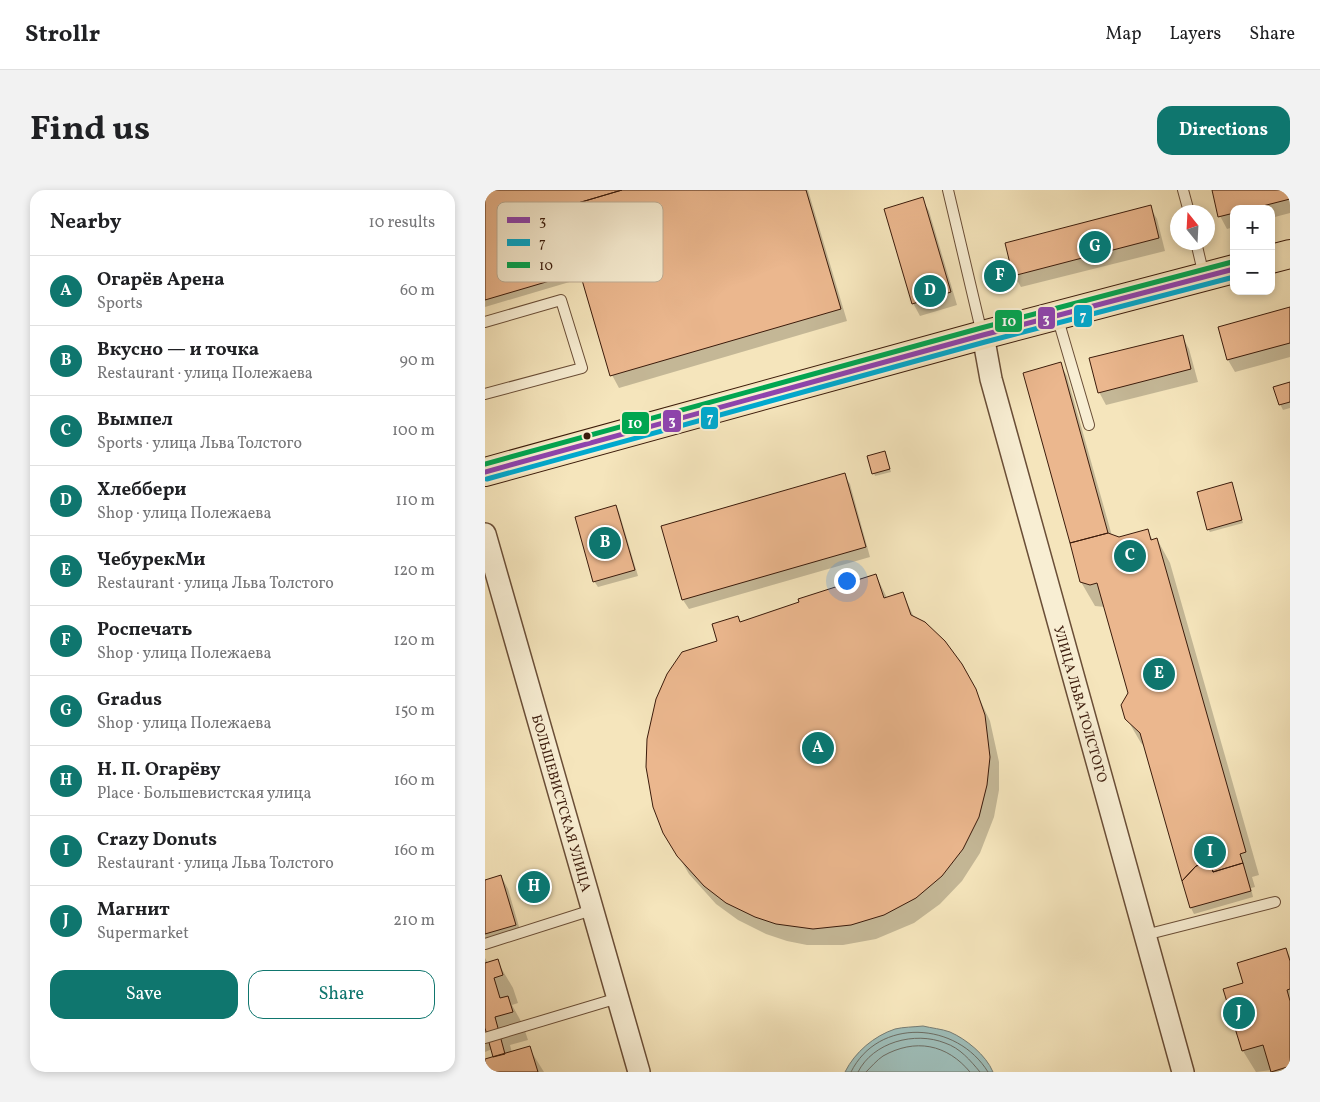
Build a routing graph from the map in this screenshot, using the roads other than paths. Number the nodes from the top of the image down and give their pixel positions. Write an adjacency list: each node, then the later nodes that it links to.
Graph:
1 (948, 190): 11 (lane)
2 (1183, 190): 3 (lane)
3 (1187, 205)
4 (1198, 250): 8 (lane)
5 (1290, 254): 6 (main road)
6 (1275, 258)
7 (1230, 270): 8 (main road)
8 (1204, 277): 9 (main road)
9 (1057, 315): 11 (main road); 13 (lane)
10 (485, 322): 12 (lane)
11 (983, 335): 14 (main road); 18 (street, УЛИЦА ЛЬВА ТОЛСТОГО)
12 (485, 394)
13 (1089, 425)
14 (485, 472)
15 (485, 534): 17 (street, БОЛЬШЕВИСТСКАЯ УЛИЦА)
16 (1275, 902): 18 (lane)
17 (592, 910): 19 (lane); 20 (street, БОЛЬШЕВИСТСКАЯ УЛИЦА)
18 (1145, 934): 23 (street, УЛИЦА ЛЬВА ТОЛСТОГО)
19 (485, 944)
20 (618, 998): 21 (lane); 22 (street, БОЛЬШЕВИСТСКАЯ УЛИЦА)
21 (485, 1038)
22 (639, 1072)
23 (1183, 1072)

